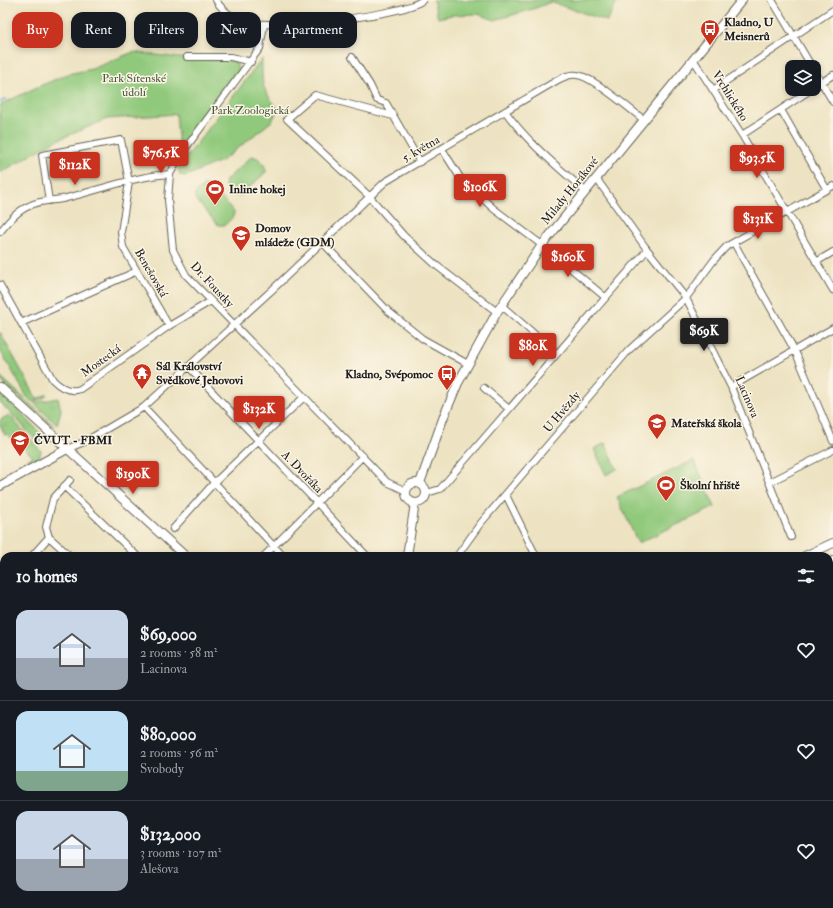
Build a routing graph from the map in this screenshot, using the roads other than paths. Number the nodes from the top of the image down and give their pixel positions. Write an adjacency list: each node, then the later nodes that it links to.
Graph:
1 (216, 0): 6 (street)
2 (423, 0): 6 (street)
3 (742, 0): 10 (main road, Milady Horákové)
4 (772, 0): 7 (street)
5 (833, 10): 7 (street)
6 (264, 25): 12 (street, Dr. Foustky)
7 (793, 36): 11 (street); 15 (street)
8 (187, 57): 12 (street)
9 (352, 57): 20 (street)
10 (693, 59): 15 (street, Vrchlického); 21 (main road, Milady Horákové)
11 (808, 60)
12 (251, 62): 25 (street, Dr. Foustky)
13 (833, 75): 14 (street)
14 (822, 82): 17 (street)
15 (712, 90): 22 (street, Vrchlického)
16 (802, 96): 18 (street)
17 (833, 102)
18 (781, 110): 22 (street); 28 (street)
19 (505, 111): 21 (street, 5. května); 23 (street, 5. května); 29 (street)
20 (392, 116): 24 (street); 30 (street)
21 (644, 120): 26 (main road, Milady Horákové)
22 (742, 135): 32 (street, Vrchlického)
23 (442, 150): 24 (street, 5. května); 37 (street)
24 (420, 162): 30 (street, 5. května)
25 (170, 174): 27 (street); 46 (street, Dr. Foustky)
26 (596, 178): 29 (main road, Milady Horákové); 38 (street, Lacinova)
27 (129, 182): 31 (street); 31 (street, Benešovská); 41 (street, Benešovská)
28 (830, 188): 32 (street, U Hvězdy)
29 (586, 191): 37 (main road, Milady Horákové)
30 (369, 196): 35 (street, 5. května); 47 (street)
31 (49, 201): 33 (street)
32 (787, 213): 36 (street, U Hvězdy); 40 (street, Vrchlického)
33 (3, 225): 34 (street)
34 (0, 232)
35 (322, 242): 49 (street, 5. května); 54 (street)
36 (734, 243): 45 (street, U Hvězdy); 52 (street)
37 (542, 245): 44 (street); 47 (main road, Milady Horákové)
38 (646, 248): 44 (street); 45 (street, Lacinova)
39 (833, 252): 40 (street)
40 (816, 262): 43 (street, Vrchlického)
41 (137, 271): 48 (street); 50 (street, Benešovská)
42 (0, 285): 48 (street, Mostecká)
43 (833, 290)
44 (605, 297): 53 (street)
45 (686, 298): 57 (street, Lacinova); 75 (street, U Hvězdy)
46 (211, 301): 49 (street, Dr. Foustky); 50 (street, Mostecká)
47 (499, 309): 53 (street); 54 (main road, Milady Horákové)
48 (21, 323): 50 (street, Mostecká)
49 (234, 325): 55 (street, 5. května); 59 (street, Dr. Foustky)
50 (169, 326)
51 (833, 328): 52 (street)
52 (795, 351): 57 (street); 62 (street)
53 (556, 353): 61 (street)
54 (468, 364): 69 (main road, Milady Horákové)
55 (189, 367): 60 (street, 5. května); 63 (street, A. Dvořáka)
56 (0, 387): 64 (main road)
57 (731, 387): 68 (street, Lacinova)
58 (484, 388): 61 (street)
59 (304, 397): 63 (street); 66 (street, Dr. Foustky)
60 (144, 407): 64 (street, 5. května); 70 (street)
61 (508, 409): 74 (street)
62 (833, 441)
63 (258, 442): 70 (street); 77 (street, A. Dvořáka)
64 (67, 449): 71 (main road); 86 (main road)
65 (833, 450): 68 (street)
66 (364, 456): 73 (street, Dr. Foustky); 77 (street)
67 (70, 480): 72 (street)
68 (770, 482): 80 (street, Lacinova)
69 (420, 483): 73 (main road); 74 (main road)
70 (213, 484): 78 (street); 82 (street)
71 (0, 486)
72 (64, 486): 79 (street); 85 (street)
73 (406, 491): 76 (main road)
74 (427, 493): 76 (main road)
75 (506, 495): 91 (street, U Hvězdy); 92 (street)
76 (415, 503): 90 (main road)
77 (317, 504): 82 (street); 89 (street, A. Dvořáka)
78 (173, 529)
79 (49, 537): 83 (street); 84 (street)
80 (790, 537)
81 (833, 543): 93 (main road)
82 (273, 546): 87 (street); 88 (street)
83 (36, 552)
84 (66, 552)
85 (133, 552)
86 (181, 552)
87 (268, 552)
88 (279, 552)
89 (363, 552)
90 (408, 552)
91 (460, 552)
92 (534, 552)
93 (814, 552)

